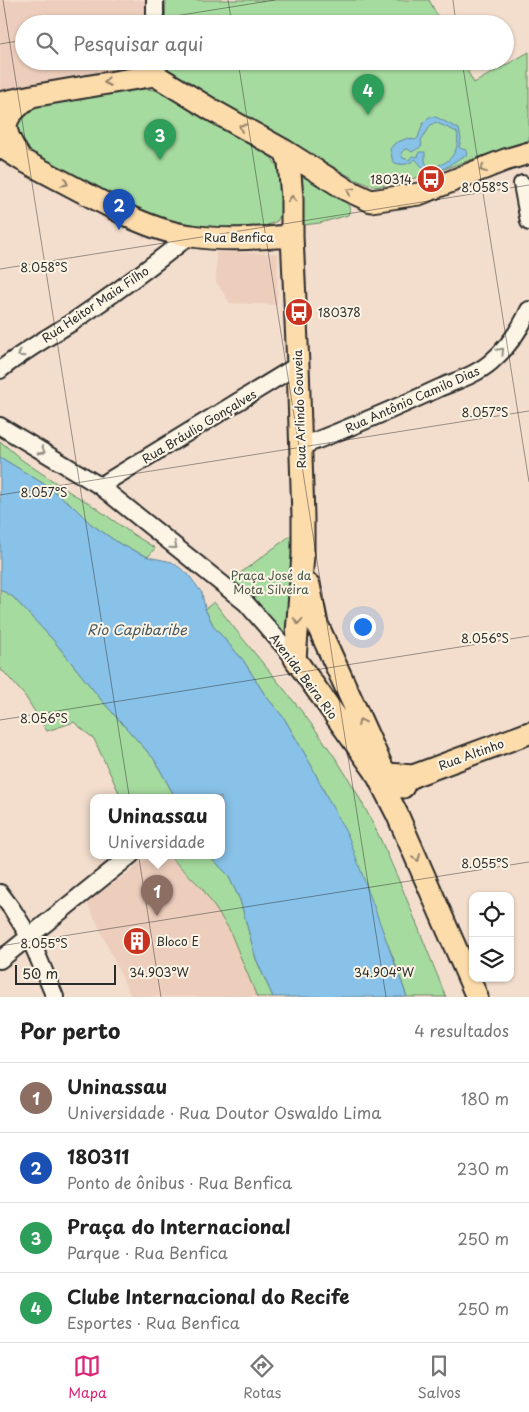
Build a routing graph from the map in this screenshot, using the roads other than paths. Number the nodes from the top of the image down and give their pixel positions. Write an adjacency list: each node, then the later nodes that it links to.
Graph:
1 (155, 0): 2 (street)
2 (155, 15)
3 (146, 70): 5 (main road, one-way to 5)
4 (158, 70): 8 (main road, one-way to 4)
5 (32, 96): 6 (main road); 11 (main road)
6 (0, 103)
7 (0, 146): 11 (main road, Rua Benfica)
8 (285, 151): 10 (main road, one-way to 8); 15 (main road, Rua Benfica, one-way to 8)
9 (0, 152): 11 (main road)
10 (529, 153)
11 (22, 160): 14 (main road, Rua Benfica, one-way to 14)
12 (522, 184): 13 (street)
13 (529, 222)
14 (190, 236): 16 (main road, Rua Benfica); 20 (street, Rua Heitor Maia Filho, one-way to 20)
15 (292, 236): 16 (main road, Rua Benfica); 17 (main road, Rua Arlindo Gouveia)
16 (266, 238): 17 (main road)
17 (293, 264): 19 (main road, Rua Arlindo Gouveia)
18 (529, 310): 22 (street, Rua Antônio Camilo Dias, one-way to 18)
19 (298, 365): 22 (main road, Rua Arlindo Gouveia); 23 (street, Rua Bráulio Gonçalves)
20 (0, 370)
21 (0, 426): 23 (street, Avenida Beira Rio, one-way to 23)
22 (300, 447): 24 (main road, Rua Arlindo Gouveia)
23 (100, 486): 25 (street, Avenida Beira Rio, one-way to 25)
24 (303, 555): 25 (main road, Rua Arlindo Gouveia, one-way to 25); 27 (main road, Rua Arlindo Gouveia, one-way to 24)
25 (295, 660): 28 (main road, Avenida Beira Rio)
26 (529, 733): 27 (main road, Rua Altinho)
27 (412, 776): 28 (main road)
28 (397, 814): 34 (main road, Avenida Beira Rio, one-way to 34)
29 (126, 859): 31 (street)
30 (0, 893): 31 (street)
31 (29, 936): 32 (street); 33 (street)
32 (0, 960)
33 (55, 997)
34 (477, 997)

